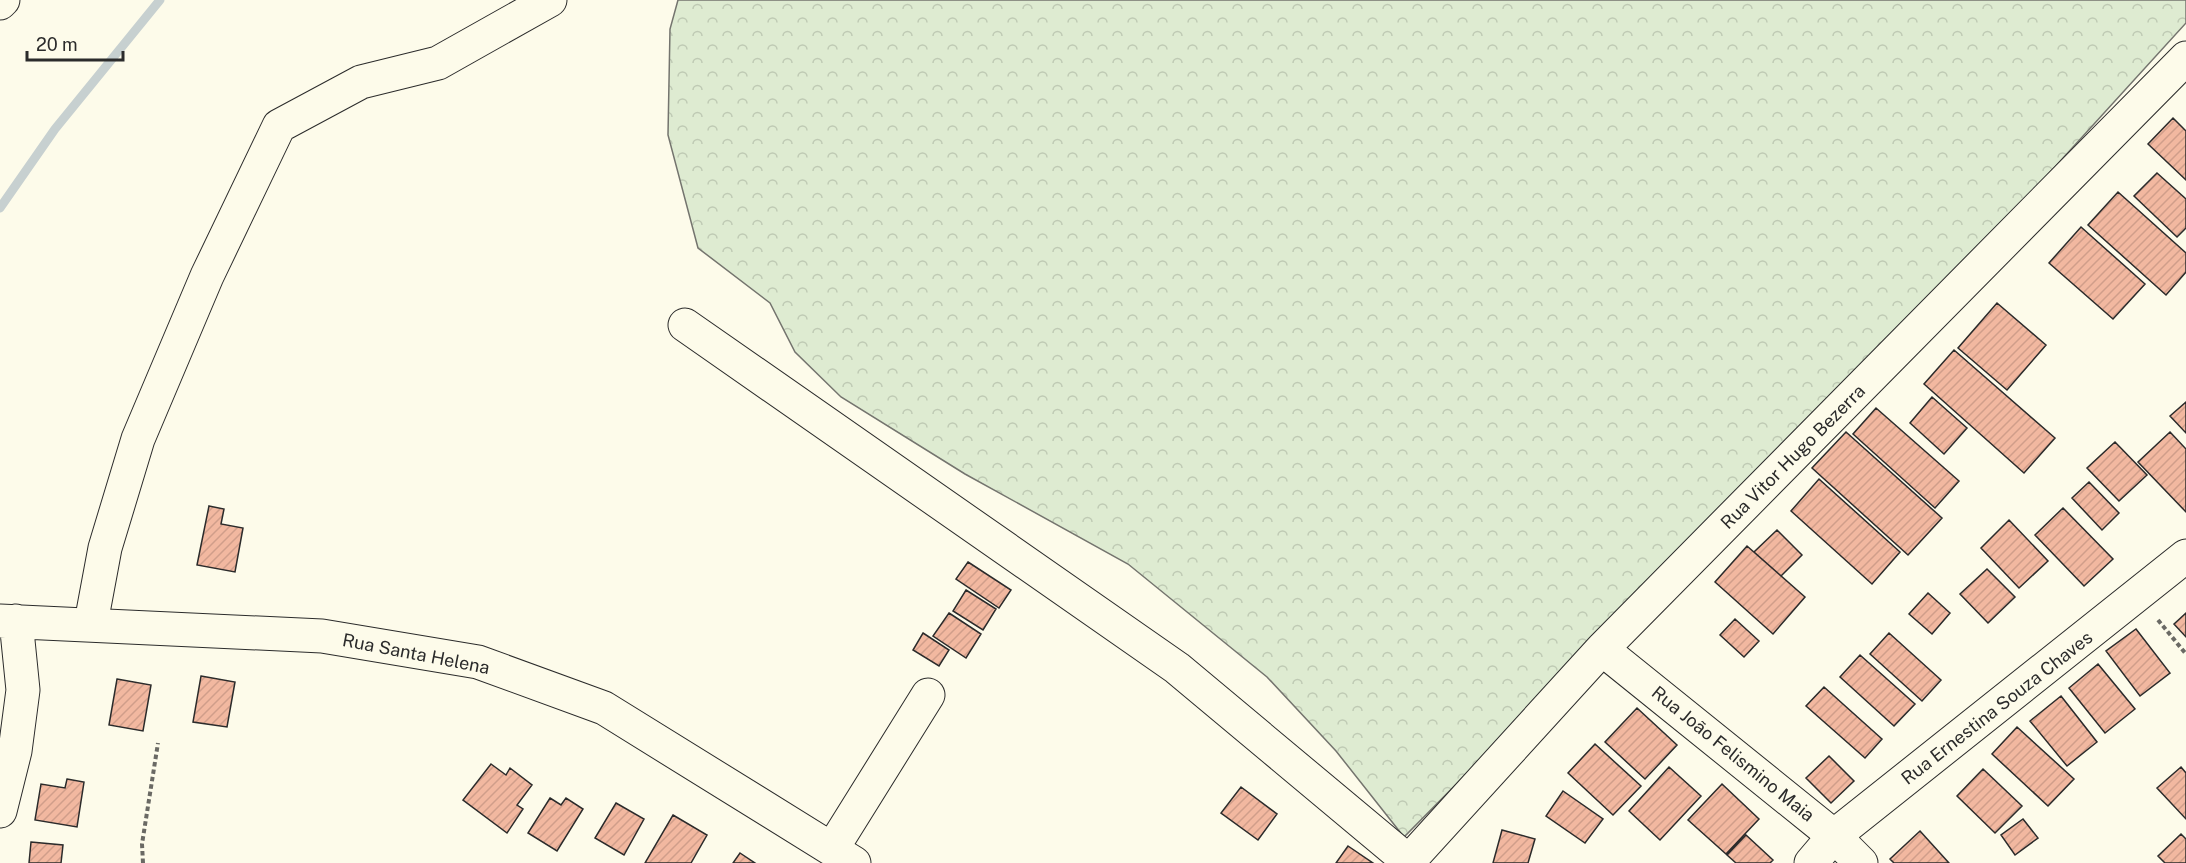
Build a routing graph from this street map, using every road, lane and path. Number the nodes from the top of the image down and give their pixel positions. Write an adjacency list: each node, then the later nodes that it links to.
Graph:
1 (550, 0): 7 (street)
2 (2186, 57): 8 (street, Rua Vitor Hugo Bezerra)
3 (686, 325): 15 (street)
4 (2186, 556): 5 (street, Rua Ernestina Souza Chaves)
5 (2138, 596): 9 (path); 13 (street, Rua Ernestina Souza Chaves)
6 (8, 621): 7 (street, Rua Santa Helena); 12 (street)
7 (91, 623): 14 (street, Rua Santa Helena)
8 (1602, 649): 13 (street, Rua João Felismino Maia); 15 (street, Rua Vitor Hugo Bezerra)
9 (2186, 654)
10 (928, 695): 14 (street)
11 (158, 743): 16 (path)
12 (0, 811)
13 (1834, 836): 17 (street, Rua Ernestina Souza Chaves); 18 (street, Rua João Felismino Maia)
14 (843, 856)
15 (1407, 862)
16 (142, 863)
17 (1811, 863)
18 (1861, 863)

